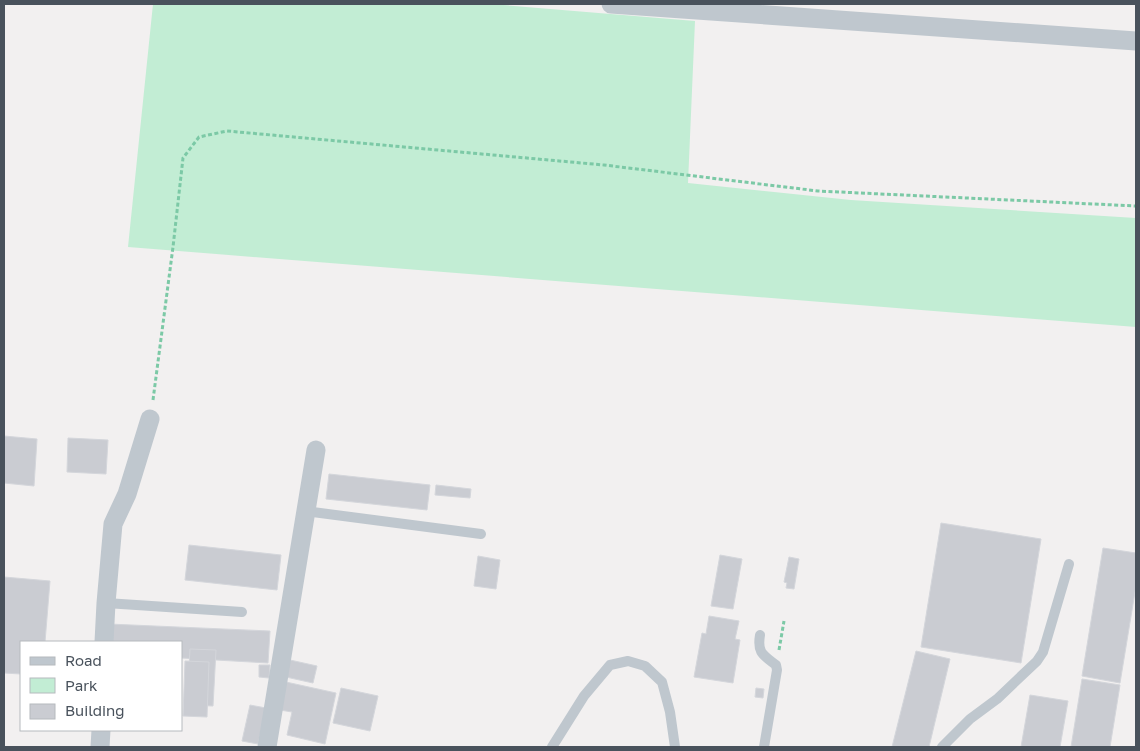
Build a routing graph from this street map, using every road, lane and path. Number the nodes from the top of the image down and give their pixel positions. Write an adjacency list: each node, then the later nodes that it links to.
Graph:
1 (611, 4): 2 (street)
2 (1136, 41)
3 (1136, 206): 4 (path)
4 (150, 419): 9 (street)
5 (316, 450): 6 (street)
6 (305, 511): 7 (lane); 17 (street)
7 (481, 534)
8 (1069, 564): 21 (lane)
9 (106, 603): 10 (lane); 13 (street)
10 (242, 612)
11 (784, 621): 14 (path)
12 (760, 635): 14 (lane)
13 (104, 641)
14 (776, 665): 20 (lane)
15 (101, 731): 16 (street)
16 (100, 747)
17 (266, 747)
18 (552, 747): 19 (lane)
19 (675, 747)
20 (764, 747)
21 (942, 747)

